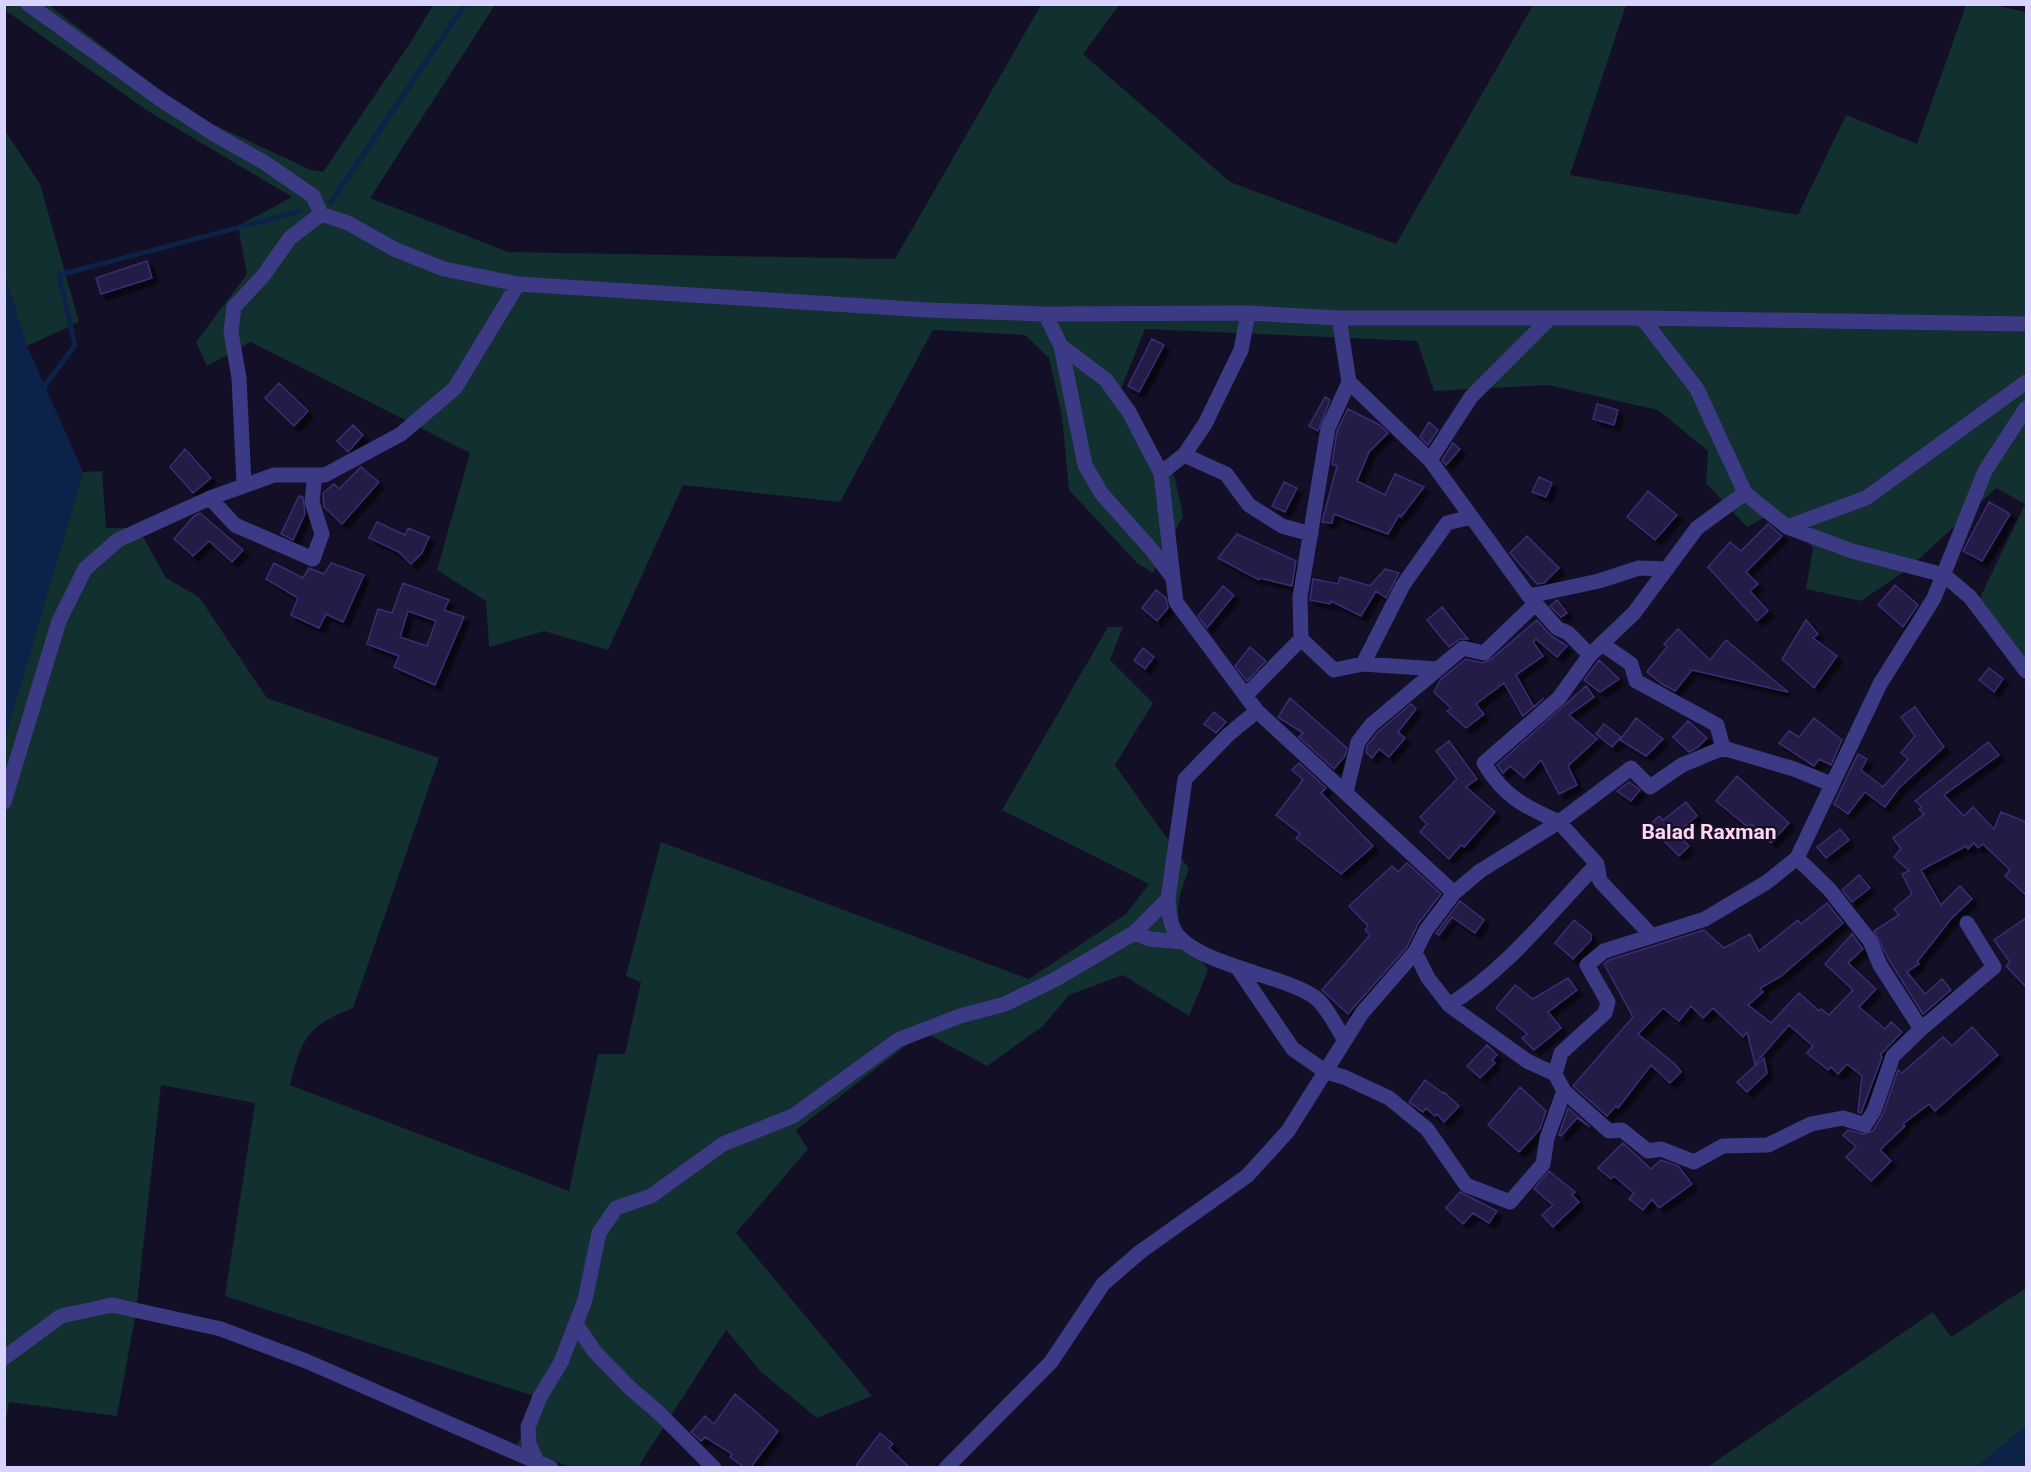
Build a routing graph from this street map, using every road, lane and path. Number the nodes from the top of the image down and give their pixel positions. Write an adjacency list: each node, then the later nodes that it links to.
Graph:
1 (28, 4): 2 (street)
2 (321, 214): 3 (street); 18 (street)
3 (518, 284): 5 (street); 17 (street)
4 (1248, 313): 5 (street); 6 (street); 14 (street)
5 (1045, 314): 10 (street)
6 (1339, 318): 8 (street); 11 (street)
7 (1642, 318): 8 (street); 9 (street); 19 (street)
8 (1549, 319): 15 (street)
9 (2026, 324)
10 (1060, 346): 16 (street); 26 (street)
11 (1349, 382): 15 (street); 23 (street)
12 (2026, 382): 22 (street)
13 (2026, 408): 25 (street)
14 (1184, 455): 16 (street); 23 (street)
15 (1430, 460): 21 (street)
16 (1161, 473): 26 (street)
17 (315, 475): 18 (street); 20 (street)
18 (244, 484): 20 (street)
19 (1744, 493): 22 (street); 24 (street)
20 (210, 498): 39 (street)
21 (1471, 517): 27 (street); 31 (street)
22 (1786, 527): 25 (street)
23 (1311, 534): 28 (street)
24 (1667, 569): 27 (street); 29 (street)
25 (1944, 575): 33 (street); 37 (street)
26 (1173, 578): 34 (street)
27 (1533, 600): 30 (street); 32 (street)
28 (1301, 639): 31 (street); 34 (street)
29 (1602, 644): 30 (street); 36 (street)
30 (1590, 655): 40 (street)
31 (1363, 664): 32 (street)
32 (1437, 669): 38 (street)
33 (2026, 671)
34 (1246, 695): 35 (street)
35 (1257, 711): 38 (street); 44 (street)
36 (1723, 748): 37 (street); 40 (street)
37 (1831, 784): 41 (street)
38 (1346, 792): 43 (street)
39 (4, 802)
40 (1559, 822): 42 (street); 43 (street)
41 (1797, 858): 47 (street); 52 (street)
42 (1597, 864): 47 (street); 51 (street)
43 (1454, 894): 49 (street)
44 (1168, 899): 46 (street); 48 (street)
45 (1967, 923): 52 (street)
46 (1134, 933): 48 (street); 57 (street)
47 (1652, 936): 55 (street)
48 (1184, 942): 50 (street)
49 (1415, 952): 51 (street); 53 (street)
50 (1239, 970): 53 (street); 54 (street)
51 (1449, 1005): 55 (street)
52 (1921, 1029): 56 (street)
53 (1345, 1040): 54 (street)
54 (1326, 1072): 56 (street); 61 (street)
55 (1555, 1074): 56 (street)
56 (1564, 1091)
57 (576, 1324): 59 (street); 60 (street)
58 (4, 1358): 59 (street)
59 (544, 1465)
60 (714, 1467)
61 (946, 1467)

